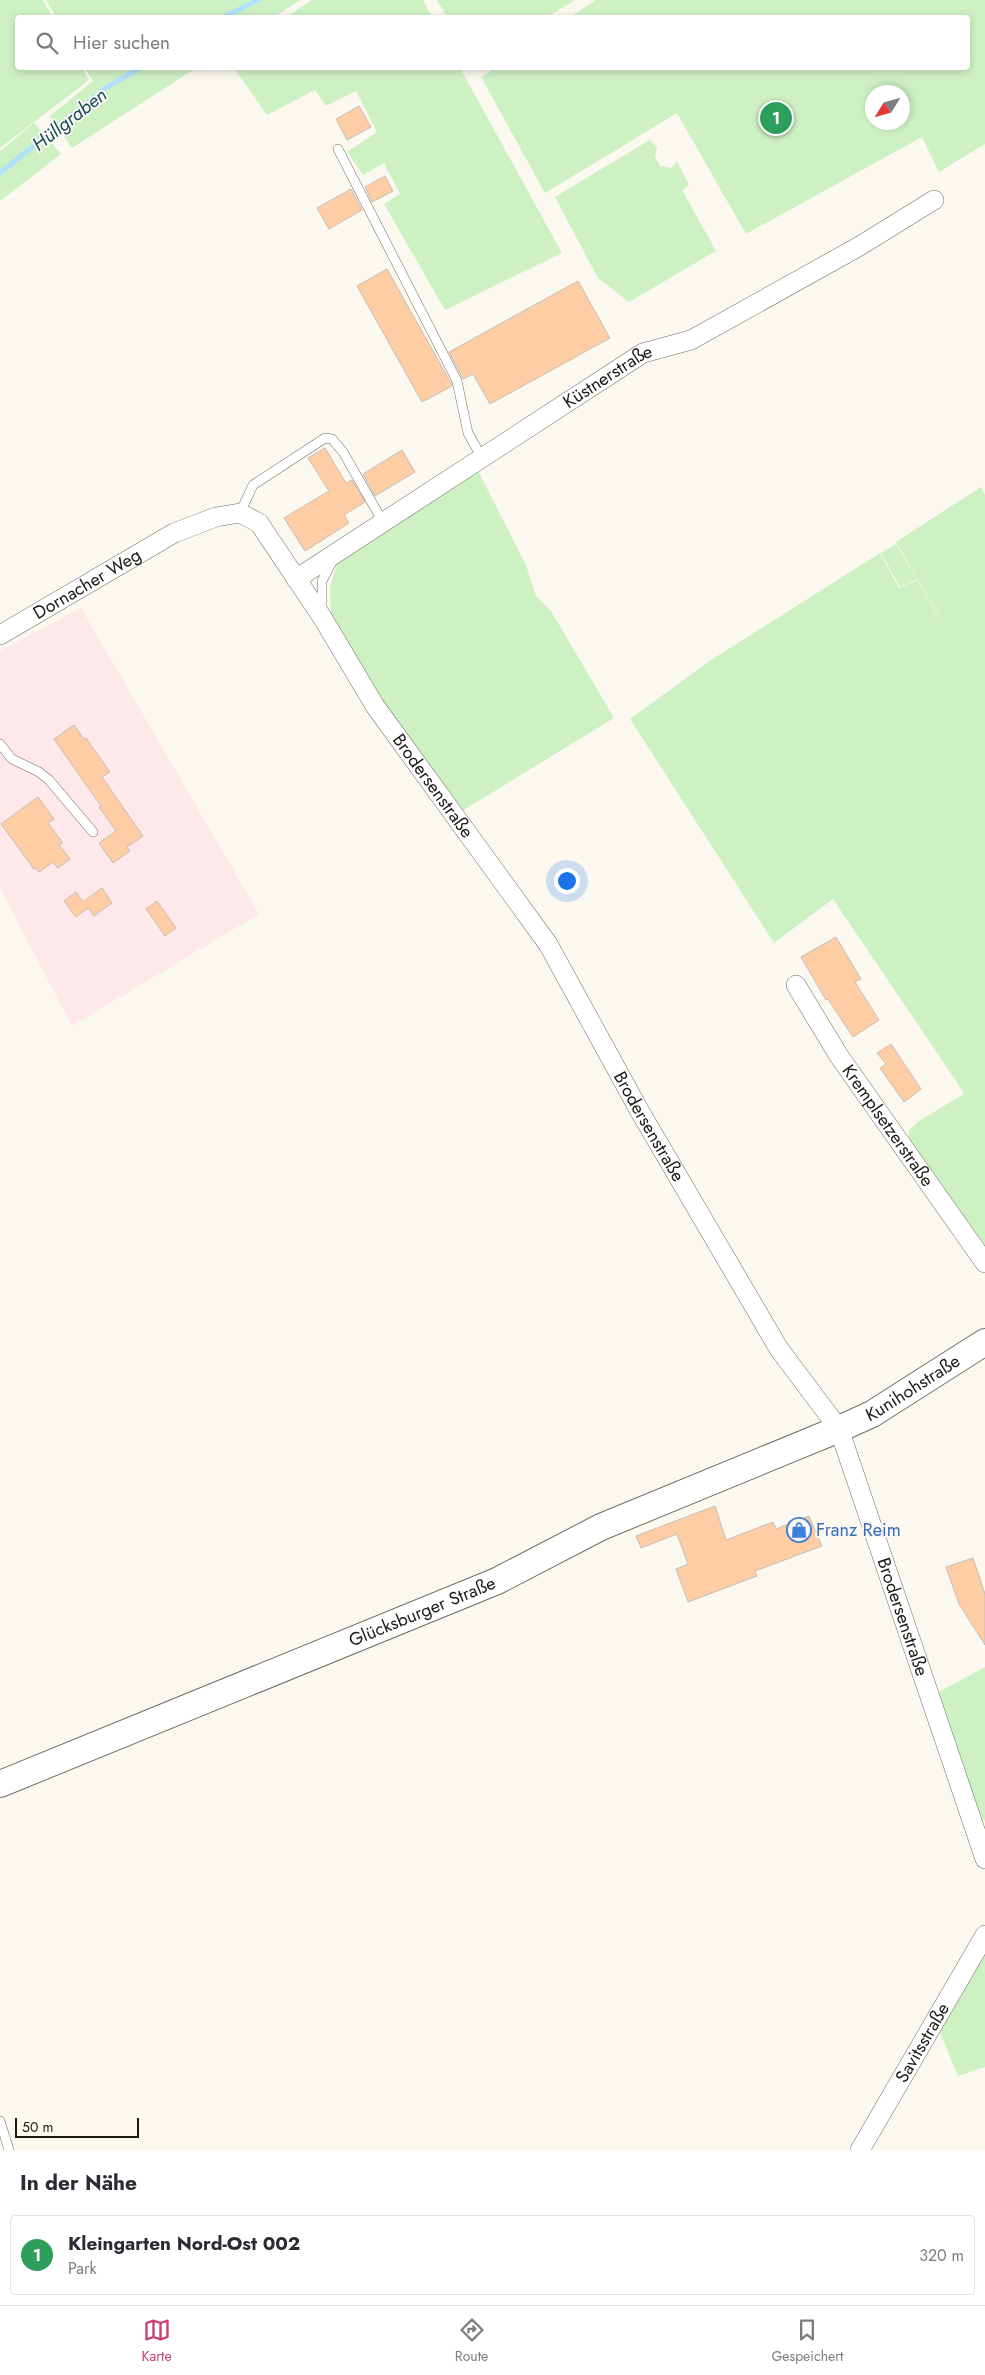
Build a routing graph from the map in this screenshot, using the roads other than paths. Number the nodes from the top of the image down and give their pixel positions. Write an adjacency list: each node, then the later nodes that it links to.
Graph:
1 (338, 149): 3 (lane)
2 (934, 200): 3 (street, Küstnerstraße)
3 (482, 458): 5 (street, Küstnerstraße)
4 (240, 513): 5 (lane); 7 (street, Brodersenstraße); 9 (street, Dornacher Weg)
5 (383, 522): 6 (street, Küstnerstraße)
6 (337, 552): 7 (street, Küstnerstraße); 8 (lane)
7 (296, 579): 8 (street, Brodersenstraße)
8 (322, 617): 15 (street, Brodersenstraße)
9 (0, 635)
10 (0, 744): 11 (lane)
11 (93, 832)
12 (796, 985): 13 (street, Kremplsetzerstraße)
13 (985, 1263)
14 (983, 1348): 15 (street, Kunihohstraße)
15 (839, 1429): 16 (street, Glücksburger Straße); 17 (street, Brodersenstraße)
16 (0, 1784)
17 (983, 1849)
18 (985, 1935): 21 (street, Savitsstraße)
19 (0, 2121): 20 (lane)
20 (9, 2150)
21 (860, 2150)

